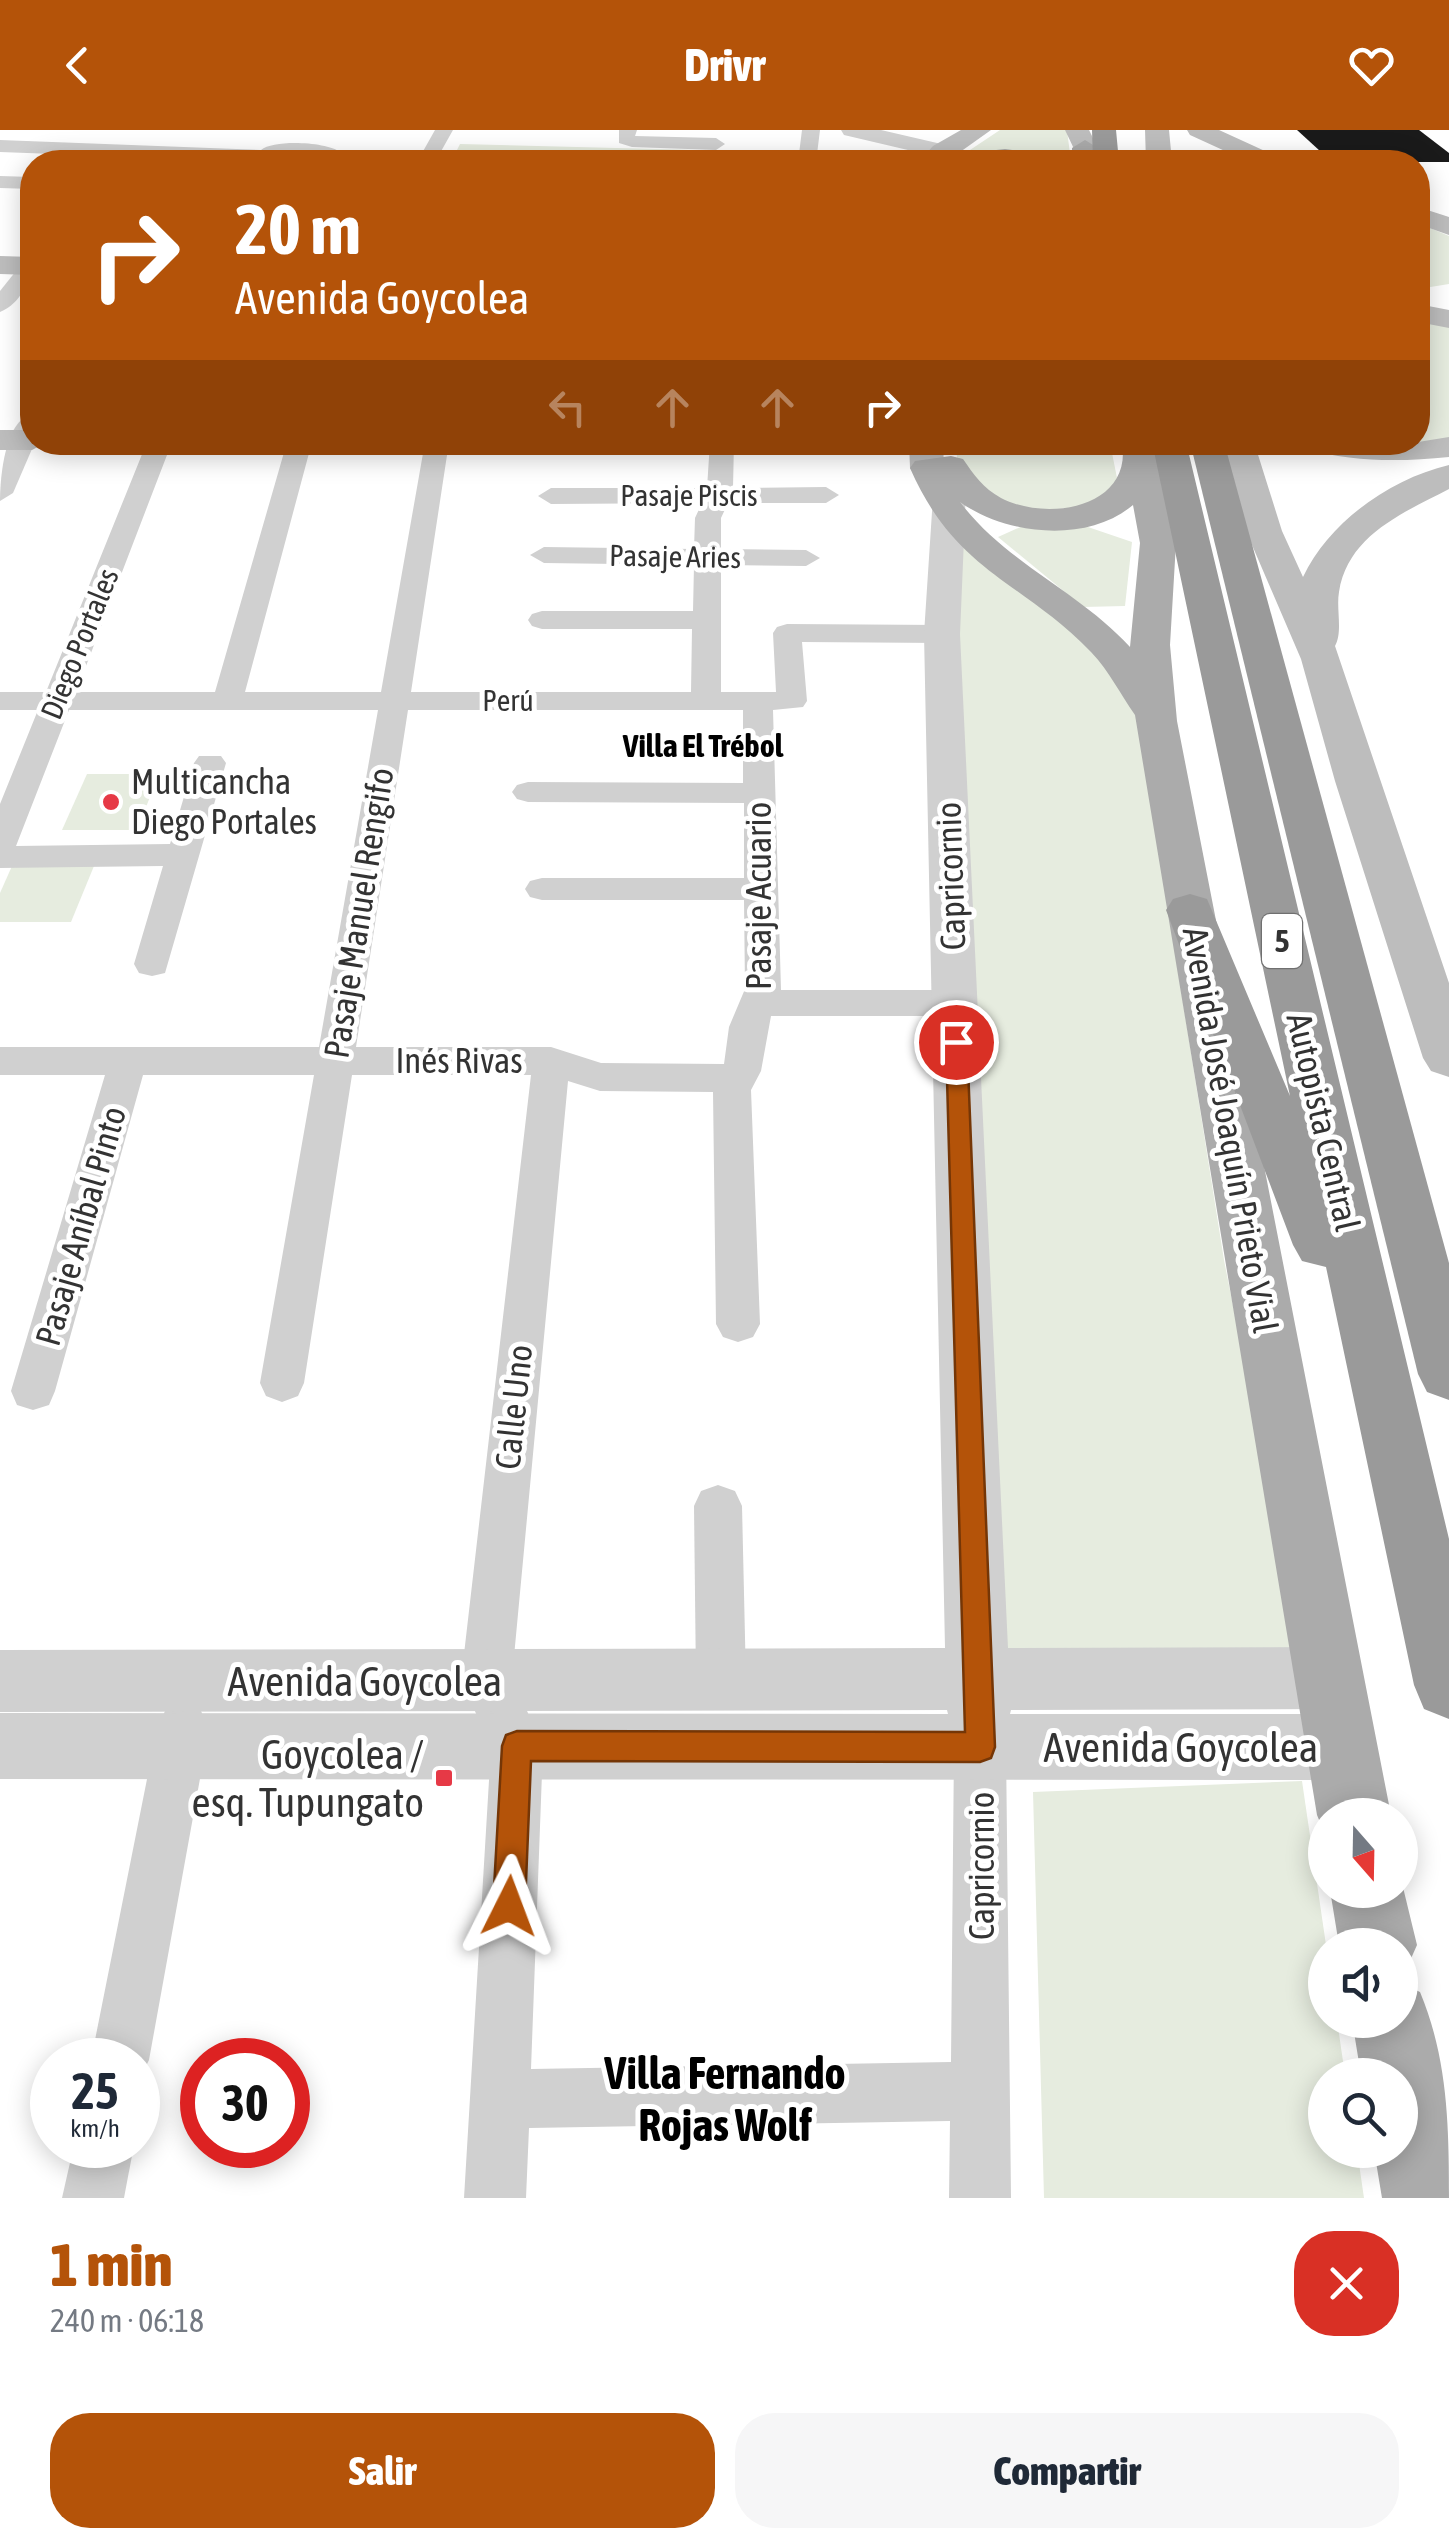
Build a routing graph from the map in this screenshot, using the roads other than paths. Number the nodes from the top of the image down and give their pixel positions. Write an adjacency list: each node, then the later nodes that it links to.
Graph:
1 (14, 130): 9 (street)
2 (126, 130): 12 (street)
3 (288, 130): 13 (street)
4 (628, 130): 10 (street)
5 (852, 130): 8 (street)
6 (992, 130): 15 (main road)
7 (1199, 130): 16 (main road)
8 (899, 144): 14 (street)
9 (0, 145): 11 (street)
10 (716, 145)
11 (46, 150)
12 (108, 150)
13 (271, 150)
14 (932, 150)
15 (960, 150)
16 (1243, 150)
17 (17, 261): 18 (street)
18 (0, 304)
19 (20, 441): 31 (street)
20 (155, 455): 44 (street, Diego Portales)
21 (296, 455): 45 (street)
22 (435, 455): 46 (street, Pasaje Manuel Rengifo)
23 (721, 455): 34 (street)
24 (938, 455): 25 (main road); 35 (main road); 41 (street, Capricornio)
25 (1148, 455)
26 (1151, 455): 49 (main road, Avenida José Joaquín Prieto Vial)
27 (1152, 455): 74 (highway, Autopista Central / 5)
28 (1210, 455): 67 (highway, Autopista Central / 5)
29 (1242, 455): 42 (main road)
30 (1449, 475): 42 (main road)
31 (0, 493)
32 (826, 494): 34 (street, Pasaje Piscis)
33 (551, 496): 34 (street, Pasaje Piscis)
34 (718, 497): 37 (street)
35 (947, 511): 41 (street, Capricornio); 49 (main road)
36 (544, 555): 37 (street, Pasaje Aries)
37 (708, 557): 38 (street, Pasaje Aries); 40 (street)
38 (806, 558)
39 (542, 620): 40 (street)
40 (706, 620): 47 (street)
41 (942, 634): 48 (street, Perú); 60 (street, Capricornio)
42 (1321, 659): 62 (main road)
43 (0, 701): 44 (street, Perú)
44 (58, 701): 45 (street, Perú); 53 (street, Diego Portales)
45 (227, 701): 46 (street, Perú)
46 (394, 701): 47 (street, Perú); 65 (street, Pasaje Manuel Rengifo)
47 (706, 701): 48 (street, Perú)
48 (758, 703): 52 (street, Pasaje Acuario)
49 (1156, 721): 58 (main road, Avenida José Joaquín Prieto Vial)
50 (210, 763): 54 (street)
51 (528, 792): 52 (street)
52 (760, 792): 57 (street, Pasaje Acuario)
53 (0, 845)
54 (183, 855): 55 (street); 59 (street)
55 (0, 857)
56 (542, 889): 57 (street)
57 (761, 889): 61 (street, Pasaje Acuario)
58 (1190, 910): 74 (highway); 76 (main road, Avenida José Joaquín Prieto Vial)
59 (152, 964)
60 (955, 1002): 61 (street); 81 (street, Capricornio)
61 (760, 1003): 68 (street, Pasaje Acuario)
62 (1449, 1058)
63 (0, 1061): 64 (street, Inés Rivas)
64 (128, 1061): 65 (street, Inés Rivas); 73 (street, Pasaje Aníbal Pinto)
65 (335, 1061): 66 (street, Inés Rivas); 72 (street, Pasaje Manuel Rengifo)
66 (551, 1061): 68 (street, Inés Rivas); 77 (street, Calle Uno)
67 (1372, 1074): 69 (highway); 71 (highway, Autopista Central / 5)
68 (736, 1078): 70 (street, Pasaje Acuario)
69 (1449, 1237)
70 (738, 1324)
71 (1449, 1374)
72 (282, 1383)
73 (33, 1391)
74 (1395, 1440): 82 (highway, Autopista Central / 5)
75 (718, 1506): 78 (street)
76 (1330, 1678): 81 (street, Avenida Goycolea); 87 (main road, Avenida José Joaquín Prieto Vial)
77 (486, 1680): 78 (street, Avenida Goycolea); 80 (street, Avenida Goycolea); 85 (street)
78 (721, 1680): 81 (street, Avenida Goycolea)
79 (0, 1681): 80 (street, Avenida Goycolea)
80 (194, 1681): 83 (street)
81 (978, 1681): 86 (street, Capricornio)
82 (1449, 1685)
83 (180, 1745): 84 (street, Avenida Goycolea); 85 (street, Avenida Goycolea); 89 (street)
84 (0, 1746)
85 (517, 1746): 86 (street, Avenida Goycolea); 93 (street)
86 (980, 1747): 87 (street, Avenida Goycolea); 92 (street, Capricornio)
87 (1342, 1747): 88 (main road, Avenida José Joaquín Prieto Vial)
88 (1351, 1798)
89 (124, 2038)
90 (1396, 2038): 99 (main road)
91 (1399, 2038): 95 (main road)
92 (981, 2091): 93 (street); 98 (street, Capricornio)
93 (500, 2099): 97 (street)
94 (99, 2168): 96 (street)
95 (1449, 2190)
96 (93, 2198)
97 (495, 2198)
98 (980, 2198)
99 (1426, 2198)

